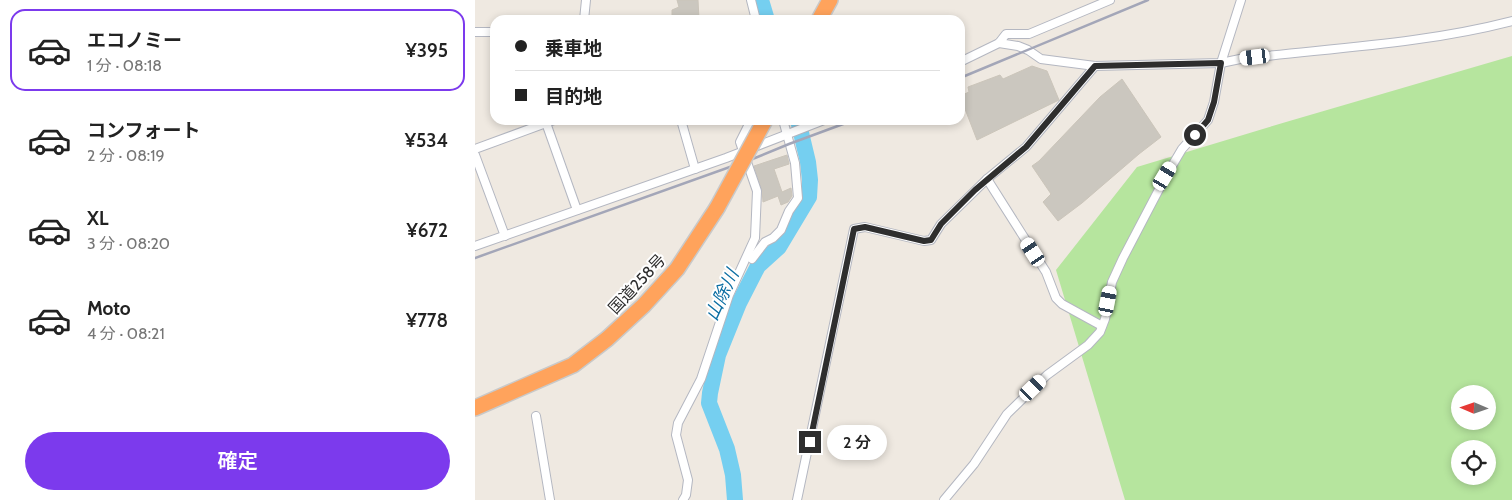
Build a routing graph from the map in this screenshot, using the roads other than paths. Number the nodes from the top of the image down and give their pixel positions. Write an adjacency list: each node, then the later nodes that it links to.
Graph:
1 (586, 0): 6 (street)
2 (751, 0): 7 (street)
3 (830, 0): 8 (highway)
4 (1110, 0): 12 (street)
5 (1241, 0): 14 (street)
6 (585, 15)
7 (756, 15)
8 (822, 15)
9 (1512, 20): 14 (street)
10 (475, 32): 11 (street)
11 (490, 32)
12 (999, 43): 13 (street); 15 (street)
13 (965, 60)
14 (1221, 63): 15 (street); 33 (street)
15 (1095, 66): 28 (street)
16 (538, 125): 24 (street)
17 (549, 125): 29 (street)
18 (682, 125): 27 (street)
19 (748, 125): 25 (street)
20 (762, 125): 34 (highway, 国道258号, bridge)
21 (784, 125): 23 (street)
22 (811, 125): 23 (street)
23 (786, 134): 25 (street); 32 (street)
24 (475, 149)
25 (743, 151): 27 (street); 32 (street)
26 (475, 156): 30 (street)
27 (695, 168): 29 (street)
28 (987, 179): 33 (street); 38 (street)
29 (577, 210): 30 (street)
30 (505, 236): 31 (street)
31 (475, 246)
32 (741, 271): 37 (street)
33 (1102, 326): 39 (street)
34 (475, 408)
35 (536, 416): 36 (street)
36 (550, 500)
37 (683, 500)
38 (797, 500)
39 (945, 500)

